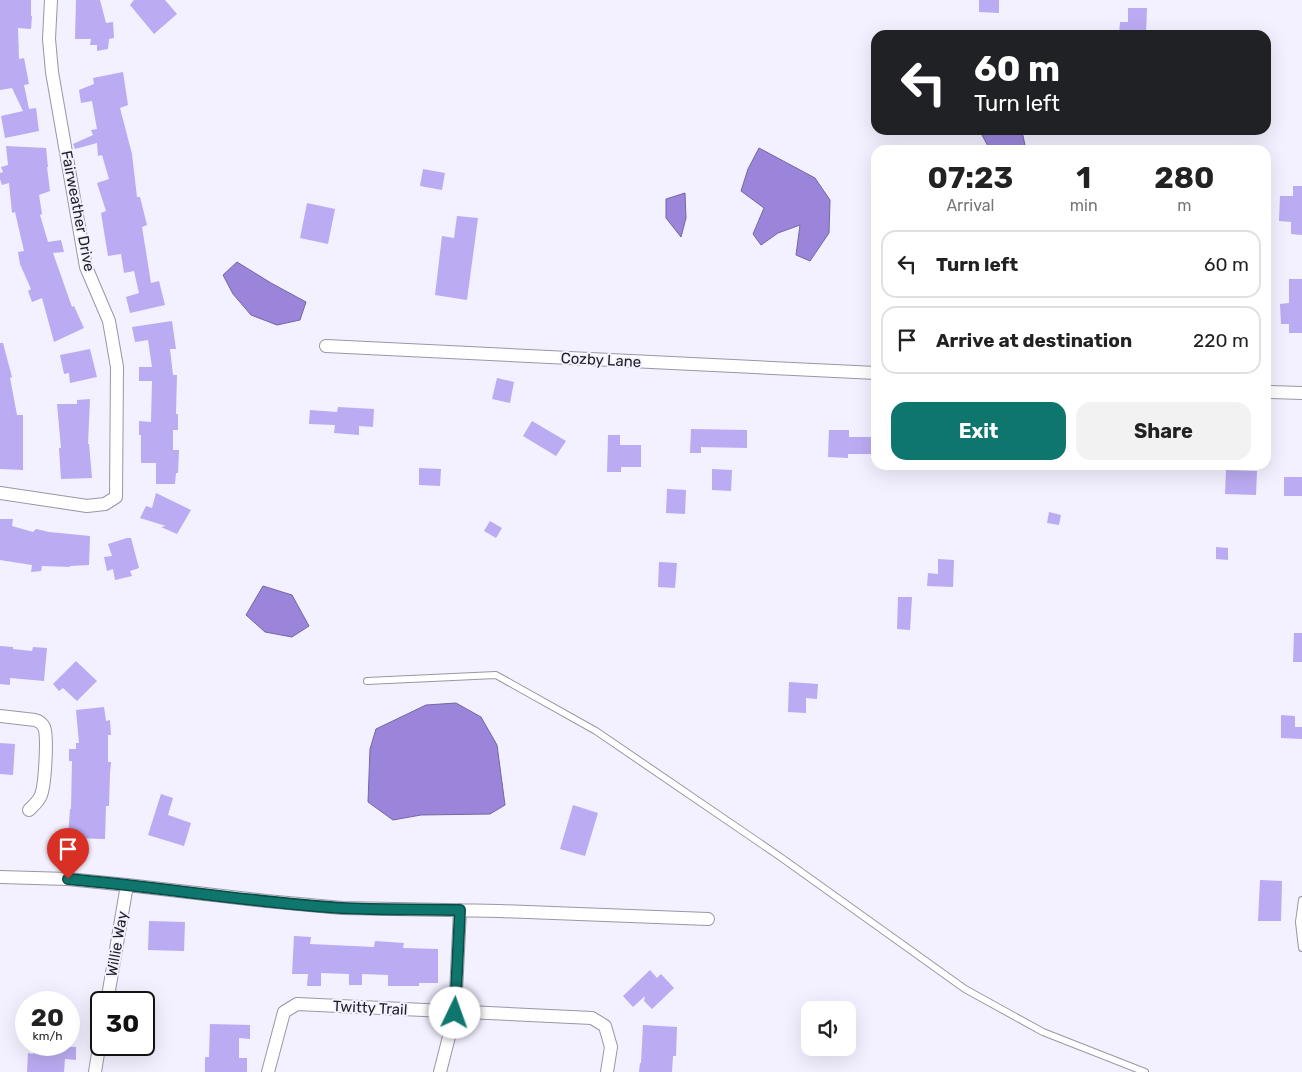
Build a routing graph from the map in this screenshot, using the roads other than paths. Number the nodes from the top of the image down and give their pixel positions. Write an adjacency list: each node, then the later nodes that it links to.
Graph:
1 (51, 0): 6 (street, Fairweather Drive)
2 (326, 346): 3 (street, Cozby Lane)
3 (871, 373)
4 (1271, 392): 5 (street)
5 (1302, 393)
6 (0, 493)
7 (367, 681): 23 (lane)
8 (0, 716): 9 (street)
9 (29, 810)
10 (0, 877): 11 (street)
11 (127, 885): 13 (street); 16 (street, Willie Way)
12 (1302, 900): 15 (lane)
13 (460, 910): 14 (street); 17 (street)
14 (708, 919)
15 (1302, 948)
16 (109, 991)
17 (455, 1013): 20 (street, Twitty Trail); 21 (street); 22 (street, Twitty Trail)
18 (98, 1056): 19 (street)
19 (95, 1072)
20 (268, 1072)
21 (440, 1072)
22 (608, 1072)
23 (1145, 1072)

